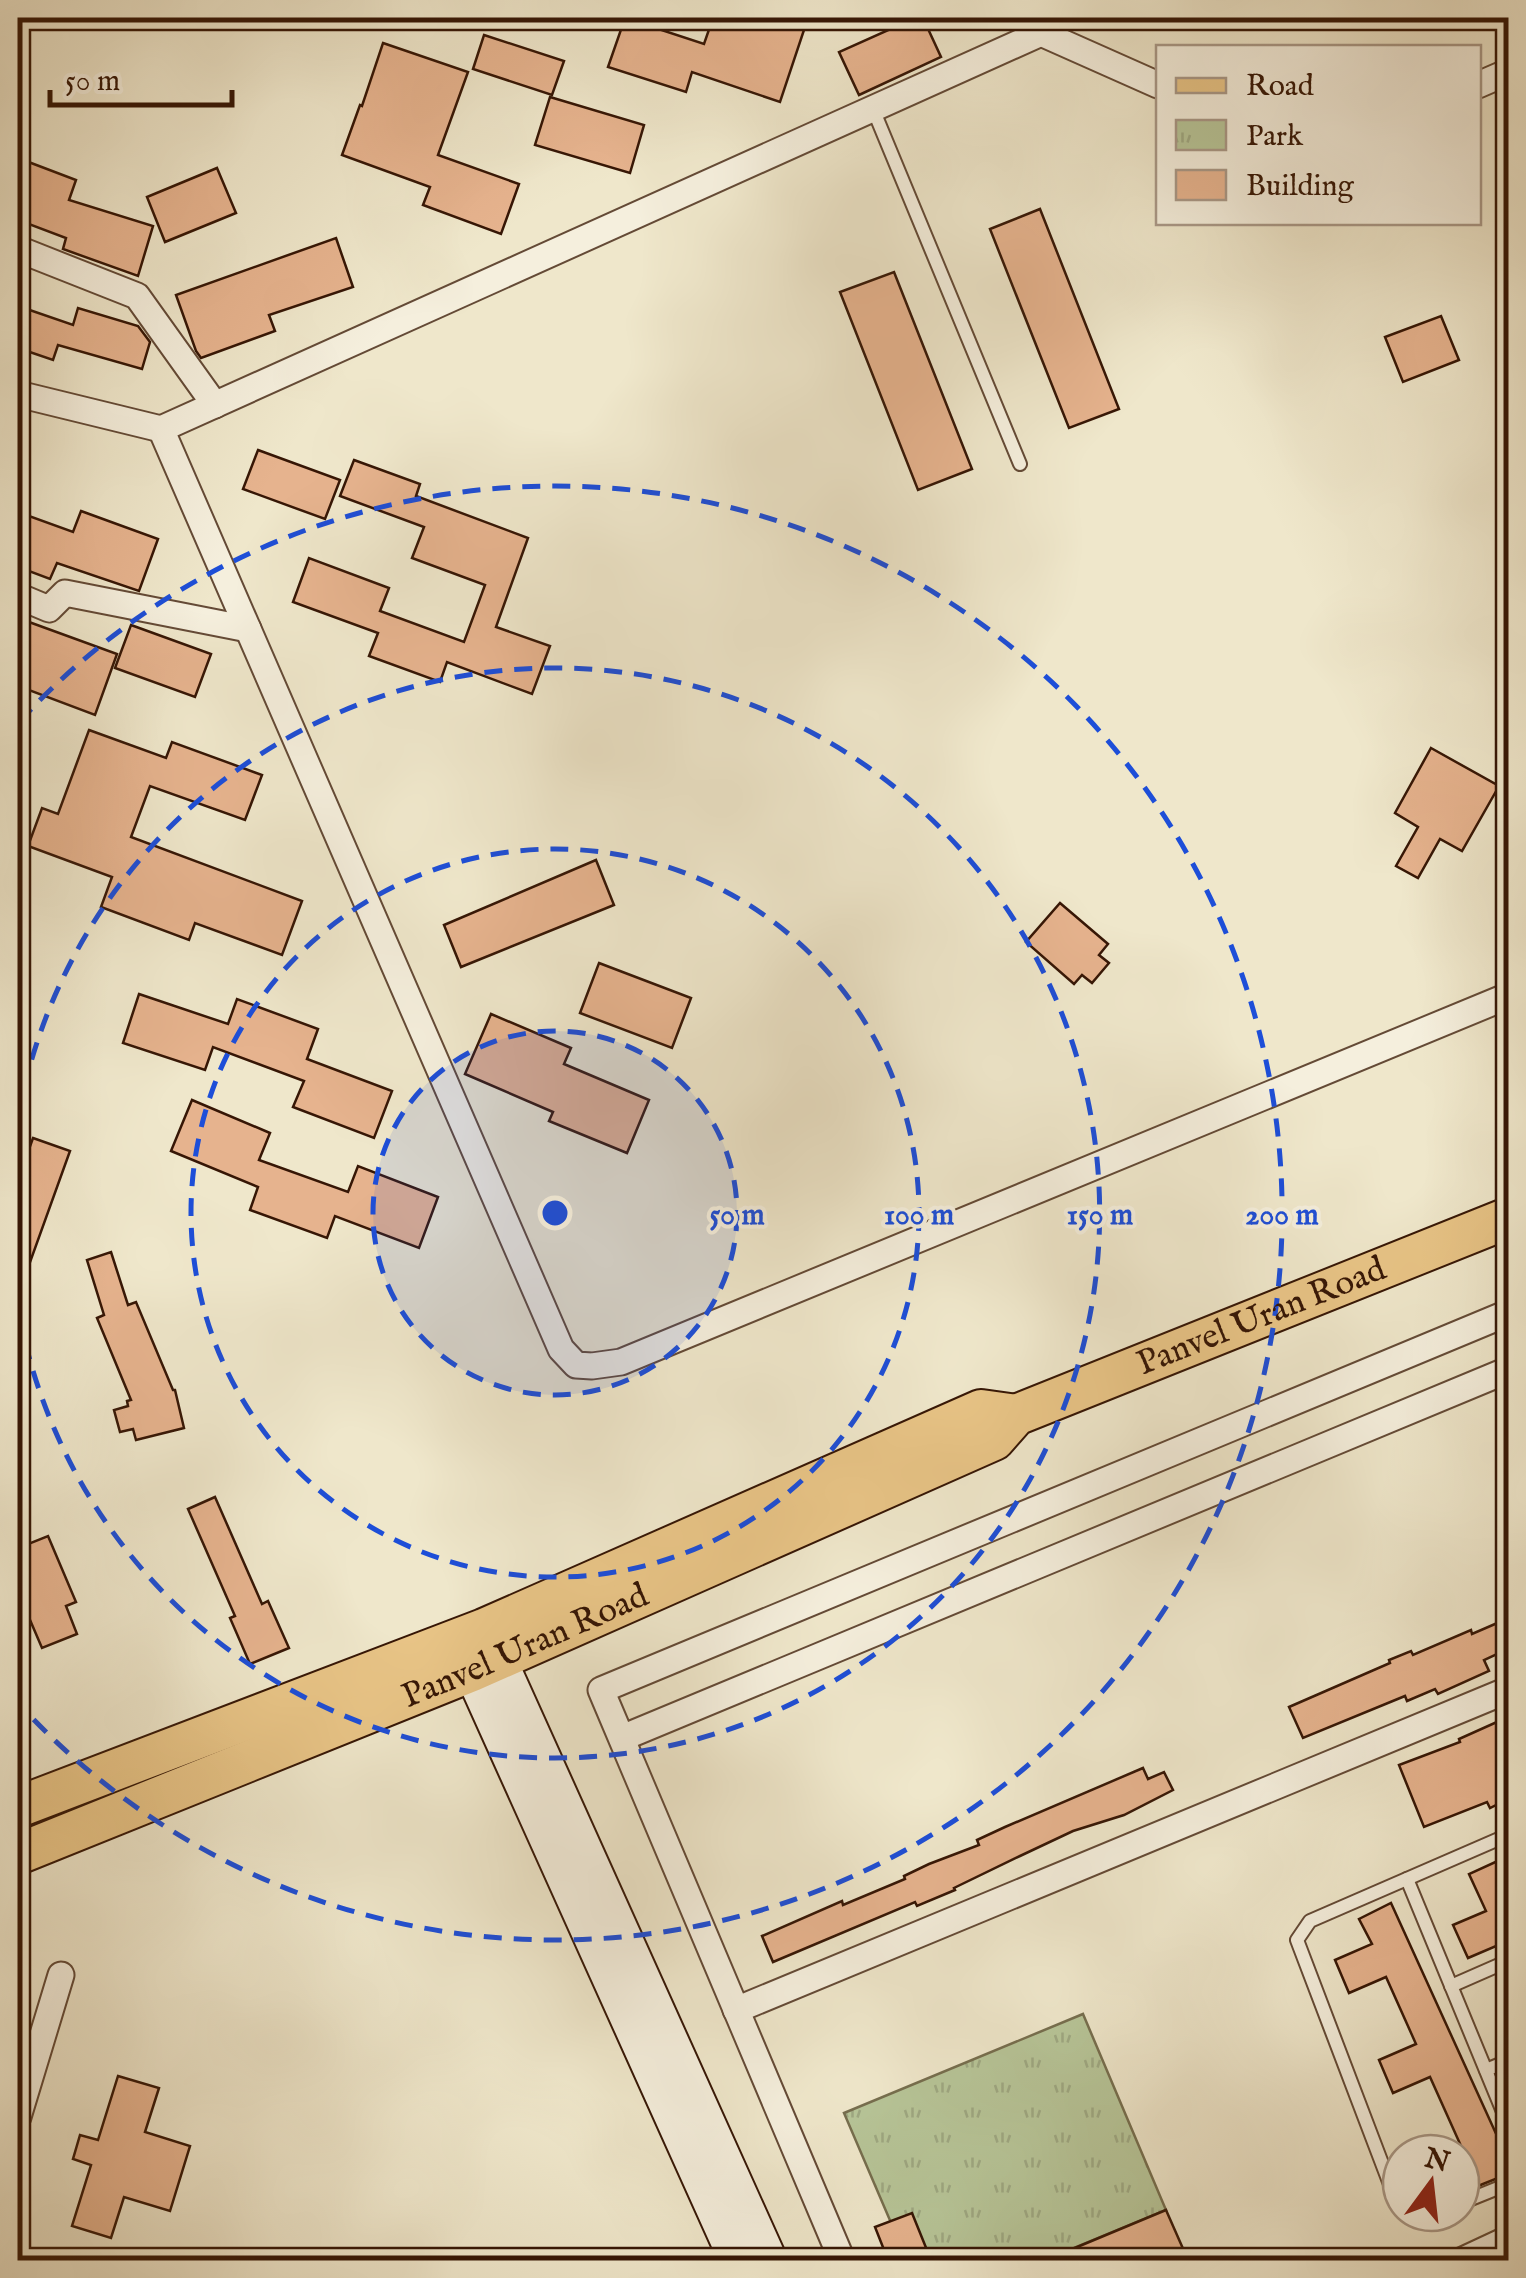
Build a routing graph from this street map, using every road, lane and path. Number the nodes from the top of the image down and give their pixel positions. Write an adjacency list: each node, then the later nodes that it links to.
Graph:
1 (1038, 25): 3 (street); 5 (street)
2 (1508, 72): 4 (street)
3 (1156, 84)
4 (1481, 84)
5 (873, 109): 8 (street); 10 (lane)
6 (18, 249): 8 (street)
7 (18, 394): 9 (street)
8 (215, 405): 9 (street)
9 (161, 428): 12 (street)
10 (1020, 464)
11 (18, 596): 12 (street)
12 (248, 629): 15 (street)
13 (1508, 723): 14 (lane)
14 (1503, 738)
15 (1508, 996)
16 (1508, 1218): 19 (main road, Panvel Uran Road)
17 (1508, 1313): 21 (street)
18 (1508, 1370): 21 (street)
19 (478, 1649): 22 (main road, Panvel Uran Road); 24 (main road, Panvel Uran Road); 32 (main road)
20 (1508, 1690): 29 (street)
21 (622, 1738): 29 (street)
22 (18, 1807)
23 (1508, 1835): 25 (lane)
24 (18, 1854)
25 (1406, 1879): 28 (lane); 35 (lane)
26 (1508, 1961): 28 (lane)
27 (61, 1975): 33 (street)
28 (1451, 1986): 31 (lane)
29 (736, 2010): 41 (street)
30 (1508, 2060): 31 (lane)
31 (1486, 2070): 34 (lane)
32 (675, 2086): 39 (main road); 40 (main road)
33 (18, 2117)
34 (1508, 2124)
35 (1381, 2162)
36 (1508, 2184): 37 (lane)
37 (1481, 2195)
38 (1508, 2240): 42 (street)
39 (737, 2260)
40 (769, 2260)
41 (842, 2260)
42 (1463, 2260)

